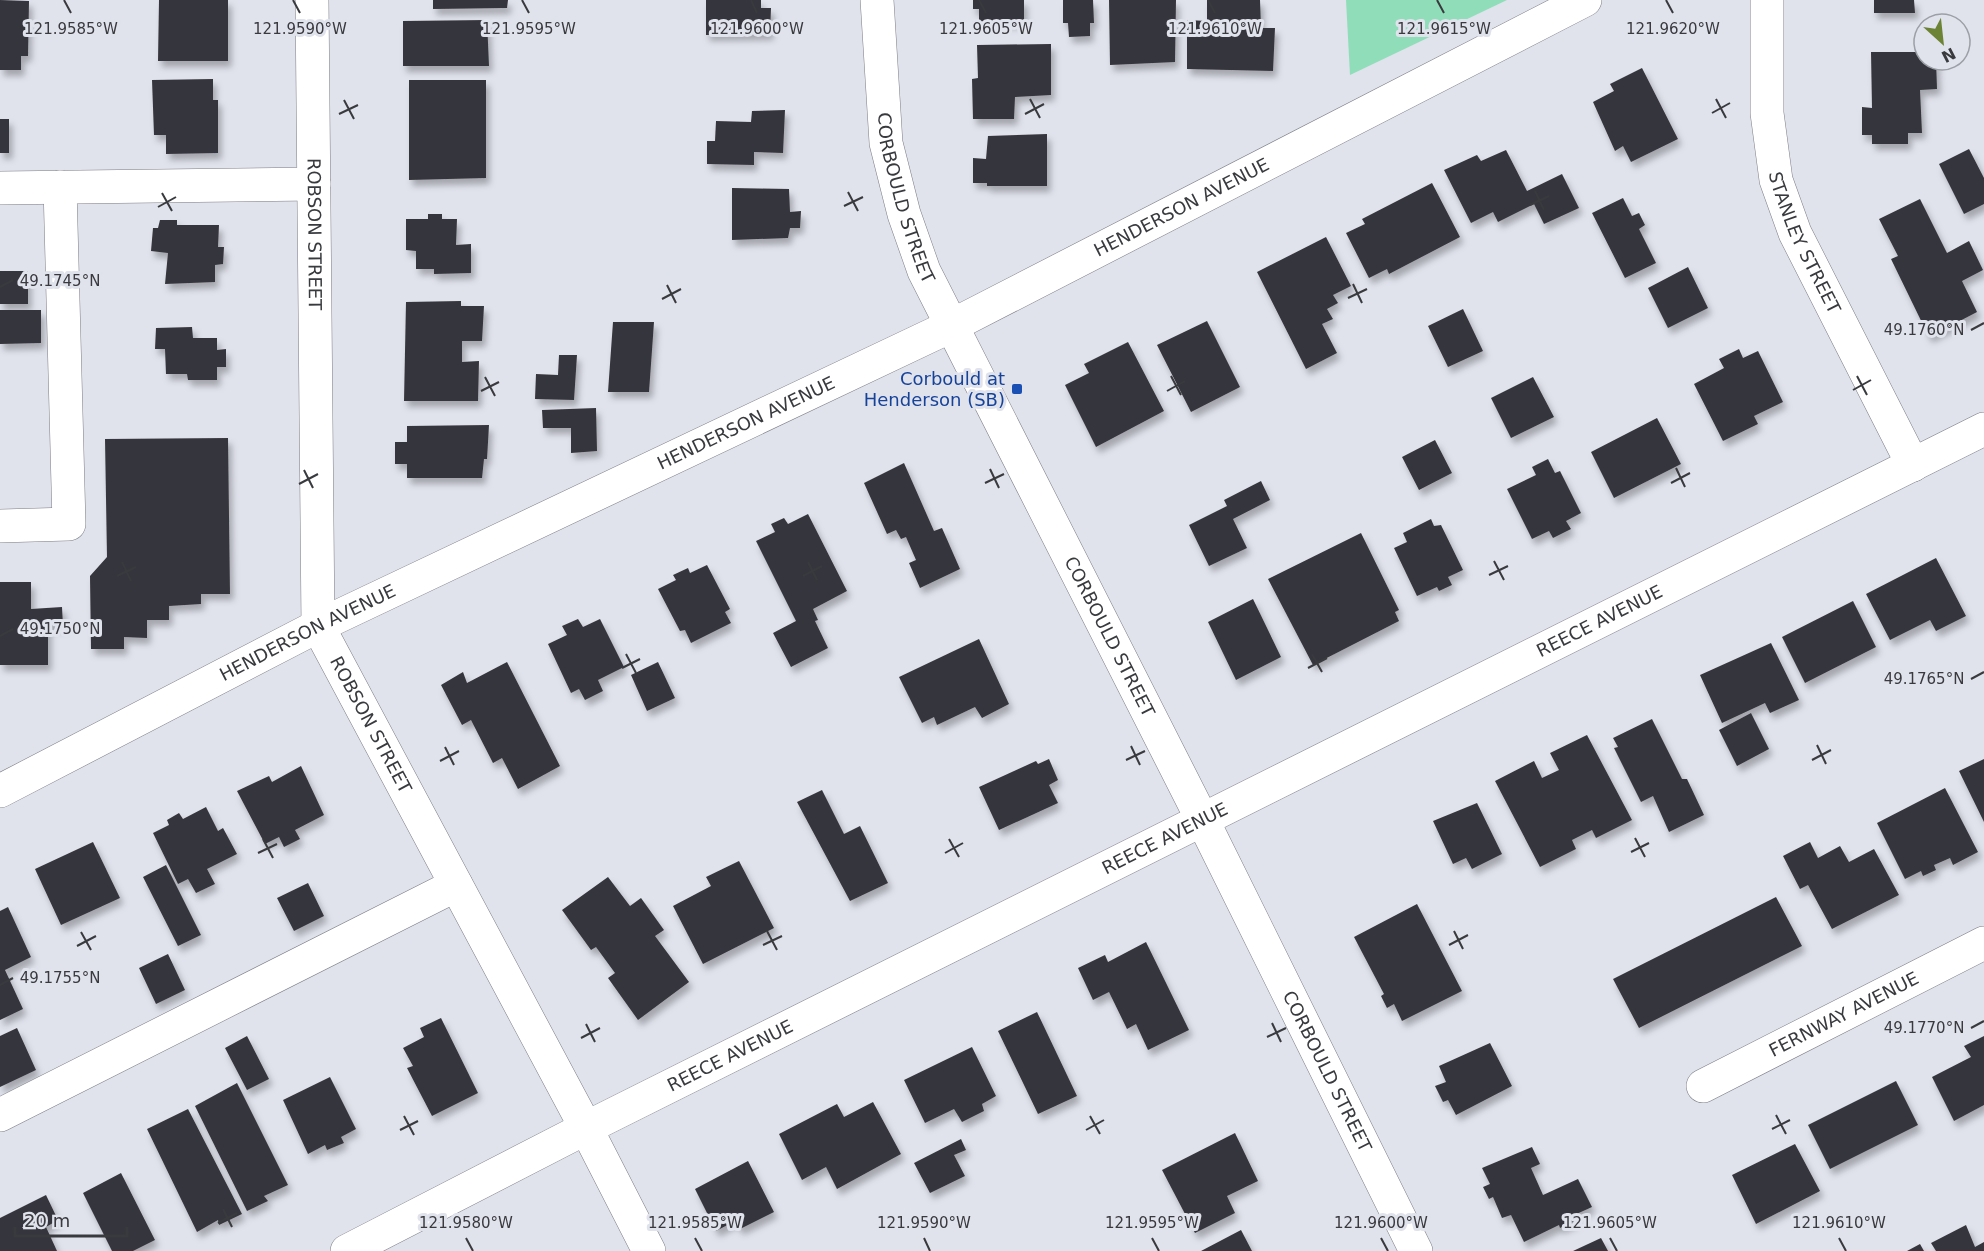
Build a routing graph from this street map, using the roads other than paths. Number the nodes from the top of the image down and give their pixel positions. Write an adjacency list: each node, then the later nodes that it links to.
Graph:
1 (312, 0): 5 (street, ROBSON STREET)
2 (877, 0): 8 (street, CORBOULD STREET)
3 (1585, 0): 8 (street, HENDERSON AVENUE)
4 (1767, 0): 10 (street, STANLEY STREET)
5 (314, 184): 6 (street); 12 (street, ROBSON STREET)
6 (60, 187): 7 (street); 11 (street)
7 (0, 188)
8 (951, 326): 12 (street, HENDERSON AVENUE); 14 (street, CORBOULD STREET)
9 (1984, 429): 10 (street, REECE AVENUE)
10 (1913, 465): 14 (street, REECE AVENUE)
11 (0, 526)
12 (318, 626): 13 (street, HENDERSON AVENUE); 15 (street, ROBSON STREET)
13 (0, 791)
14 (1203, 821): 19 (street, REECE AVENUE); 22 (street, CORBOULD STREET)
15 (456, 885): 18 (street); 19 (street, ROBSON STREET)
16 (1984, 943): 17 (street, FERNWAY AVENUE)
17 (1703, 1086)
18 (0, 1115)
19 (586, 1128): 20 (street, REECE AVENUE); 21 (street, ROBSON STREET)
20 (347, 1251)
21 (649, 1251)
22 (1416, 1251)

